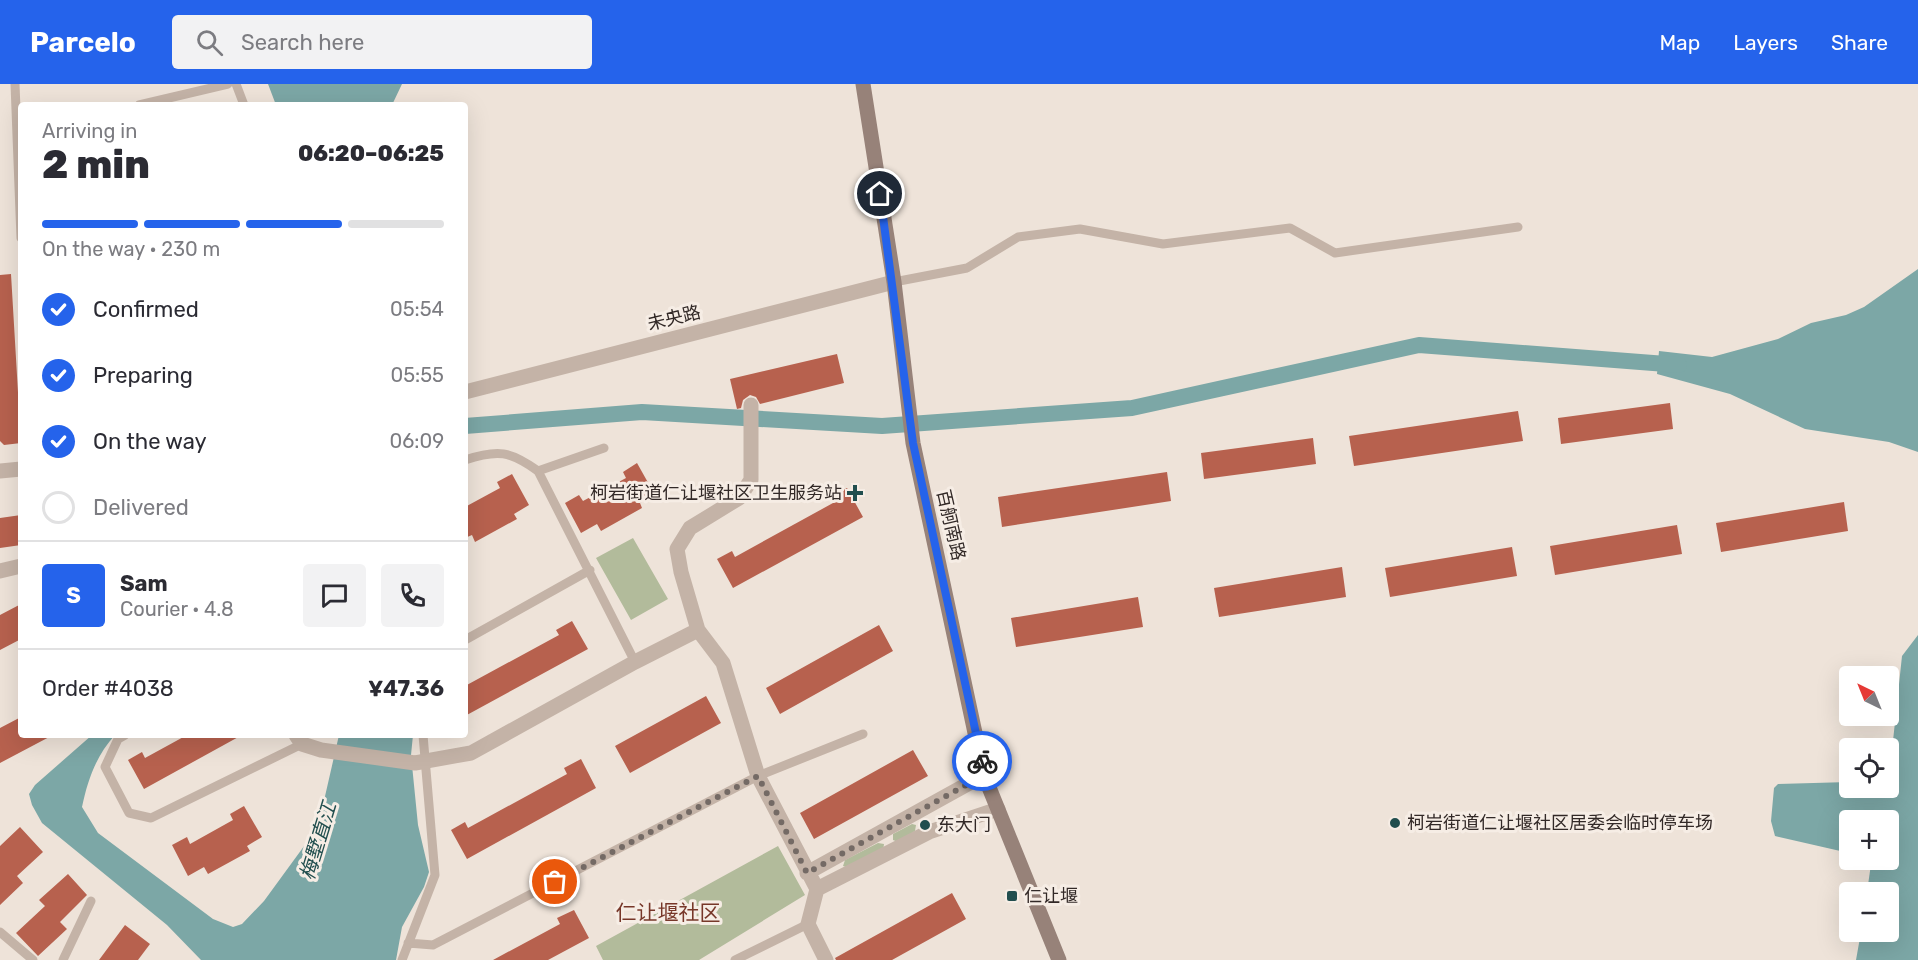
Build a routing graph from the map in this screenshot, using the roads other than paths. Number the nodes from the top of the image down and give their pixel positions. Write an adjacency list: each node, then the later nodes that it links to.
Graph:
1 (15, 84): 7 (lane)
2 (228, 84): 5 (lane)
3 (236, 84): 6 (lane)
4 (863, 84): 9 (street, 百舸南路)
5 (152, 102)
6 (243, 102)
7 (18, 161)
8 (1518, 227): 9 (lane)
9 (894, 282): 10 (street, 未央路); 28 (street, 百舸南路)
10 (468, 391)
11 (751, 405): 20 (street)
12 (604, 448): 16 (lane)
13 (468, 459): 16 (lane)
14 (18, 469): 15 (street)
15 (0, 471)
16 (538, 471): 18 (lane)
17 (18, 567): 19 (street)
18 (590, 570): 21 (lane); 22 (lane)
19 (0, 572)
20 (698, 630): 22 (street); 29 (street)
21 (468, 638)
22 (635, 662): 27 (street)
23 (863, 734): 29 (lane)
24 (121, 738): 26 (lane)
25 (423, 738): 27 (lane)
26 (299, 739): 27 (street)
27 (420, 763): 36 (lane)
28 (984, 775): 30 (street, 百舸南路); 31 (street)
29 (758, 776): 31 (street); 36 (lane)
30 (998, 809): 32 (street); 42 (street, 百舸南路)
31 (807, 873): 32 (street)
32 (818, 889): 34 (street)
33 (91, 901): 38 (lane)
34 (808, 924): 40 (lane); 41 (street)
35 (0, 932): 37 (lane)
36 (408, 944): 39 (lane)
37 (33, 960)
38 (63, 960)
39 (402, 960)
40 (735, 960)
41 (826, 960)
42 (1059, 960)

